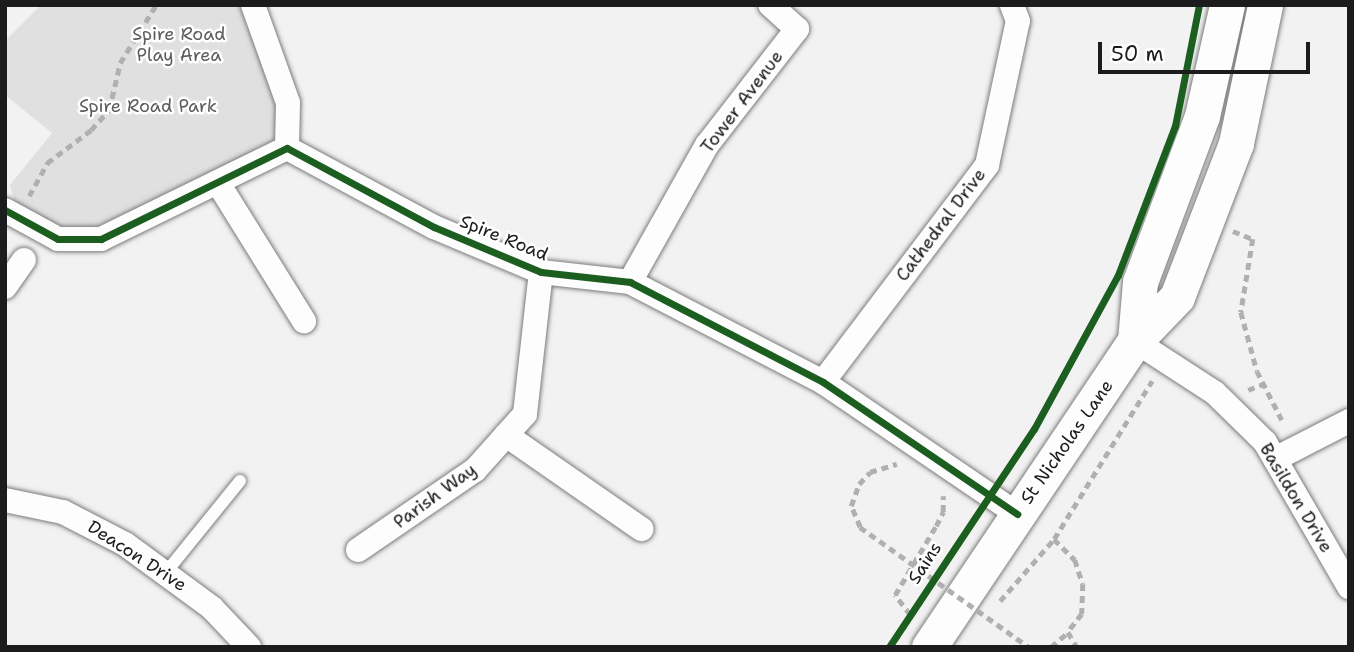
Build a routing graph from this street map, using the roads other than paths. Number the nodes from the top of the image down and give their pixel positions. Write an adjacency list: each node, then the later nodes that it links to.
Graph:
1 (253, 5): 6 (street)
2 (770, 5): 11 (street, Tower Avenue)
3 (1012, 5): 15 (street, Cathedral Drive)
4 (1227, 5): 14 (main road, St Nicholas Lane)
5 (1265, 5): 14 (main road, St Nicholas Lane)
6 (287, 148): 7 (street); 10 (street, Spire Road)
7 (218, 183): 8 (street); 13 (street)
8 (13, 215)
9 (24, 260): 12 (street)
10 (541, 272): 11 (street, Spire Road); 17 (street, Parish Way)
11 (631, 282): 15 (street, Spire Road)
12 (5, 287)
13 (304, 321)
14 (1135, 341): 18 (street, Basildon Drive); 21 (main road, St Nicholas Lane)
15 (822, 382): 21 (street, Spire Road)
16 (1349, 421): 18 (street)
17 (506, 435): 22 (street); 23 (street, Parish Way)
18 (1286, 454): 25 (street, Basildon Drive)
19 (240, 481): 24 (lane)
20 (5, 500): 24 (street, Deacon Drive)
21 (1017, 514): 26 (main road, St Nicholas Lane)
22 (641, 529)
23 (358, 550)
24 (167, 571): 27 (street, Deacon Drive)
25 (1349, 587)
26 (916, 636)
27 (249, 647)

